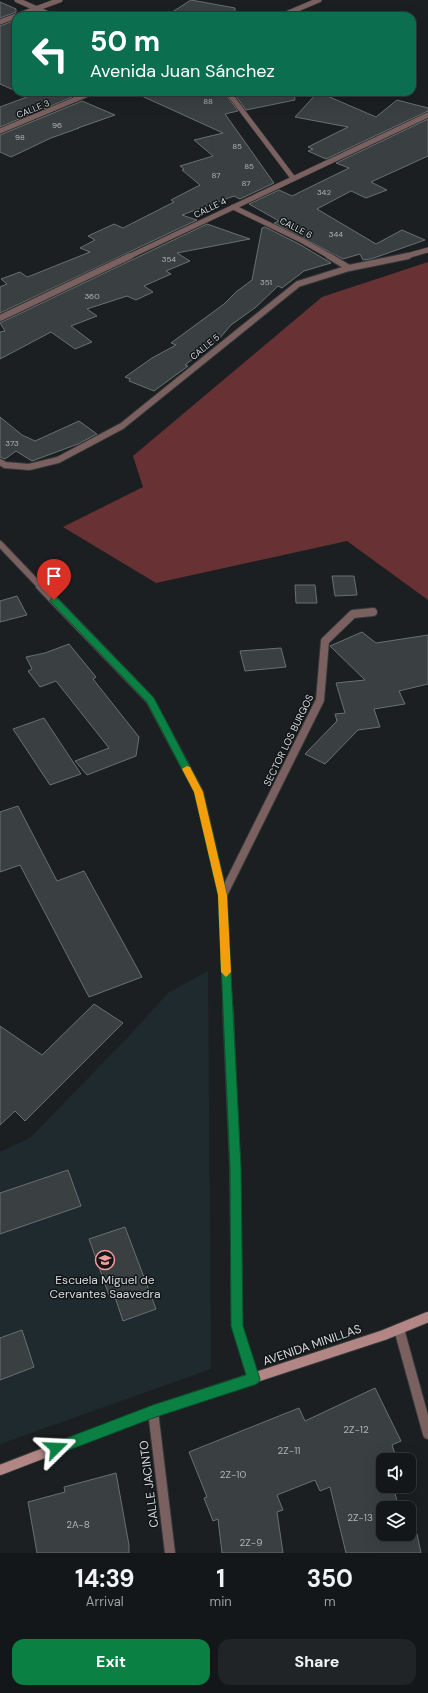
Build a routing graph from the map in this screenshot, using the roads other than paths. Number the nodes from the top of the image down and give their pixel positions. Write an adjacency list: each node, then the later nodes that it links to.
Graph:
1 (17, 0): 4 (street)
2 (60, 0): 4 (street)
3 (319, 0): 7 (street)
4 (36, 9): 5 (street); 6 (street)
5 (28, 12)
6 (43, 12)
7 (290, 12)
8 (12, 18): 9 (street)
9 (0, 22)
10 (83, 96): 13 (street, CALLE 3)
11 (231, 96): 14 (street)
12 (428, 115): 14 (street, CALLE 4)
13 (0, 131)
14 (293, 178): 15 (street, CALLE 4)
15 (233, 207): 17 (street, CALLE 6); 18 (street, CALLE 4)
16 (428, 250): 17 (street, CALLE 5)
17 (349, 268): 19 (street, CALLE 5)
18 (0, 318)
19 (0, 462)
20 (0, 544): 22 (street)
21 (373, 612): 22 (street, SECTOR LOS BURGOS)
22 (223, 895): 25 (street)
23 (428, 1317): 24 (main road, AVENIDA MINILLAS)
24 (399, 1329): 25 (main road, AVENIDA MINILLAS); 27 (street)
25 (254, 1379): 26 (main road, AVENIDA MINILLAS)
26 (153, 1411): 28 (main road, AVENIDA MINILLAS); 29 (street, CALLE JACINTO)
27 (428, 1434)
28 (0, 1470)
29 (170, 1553)

